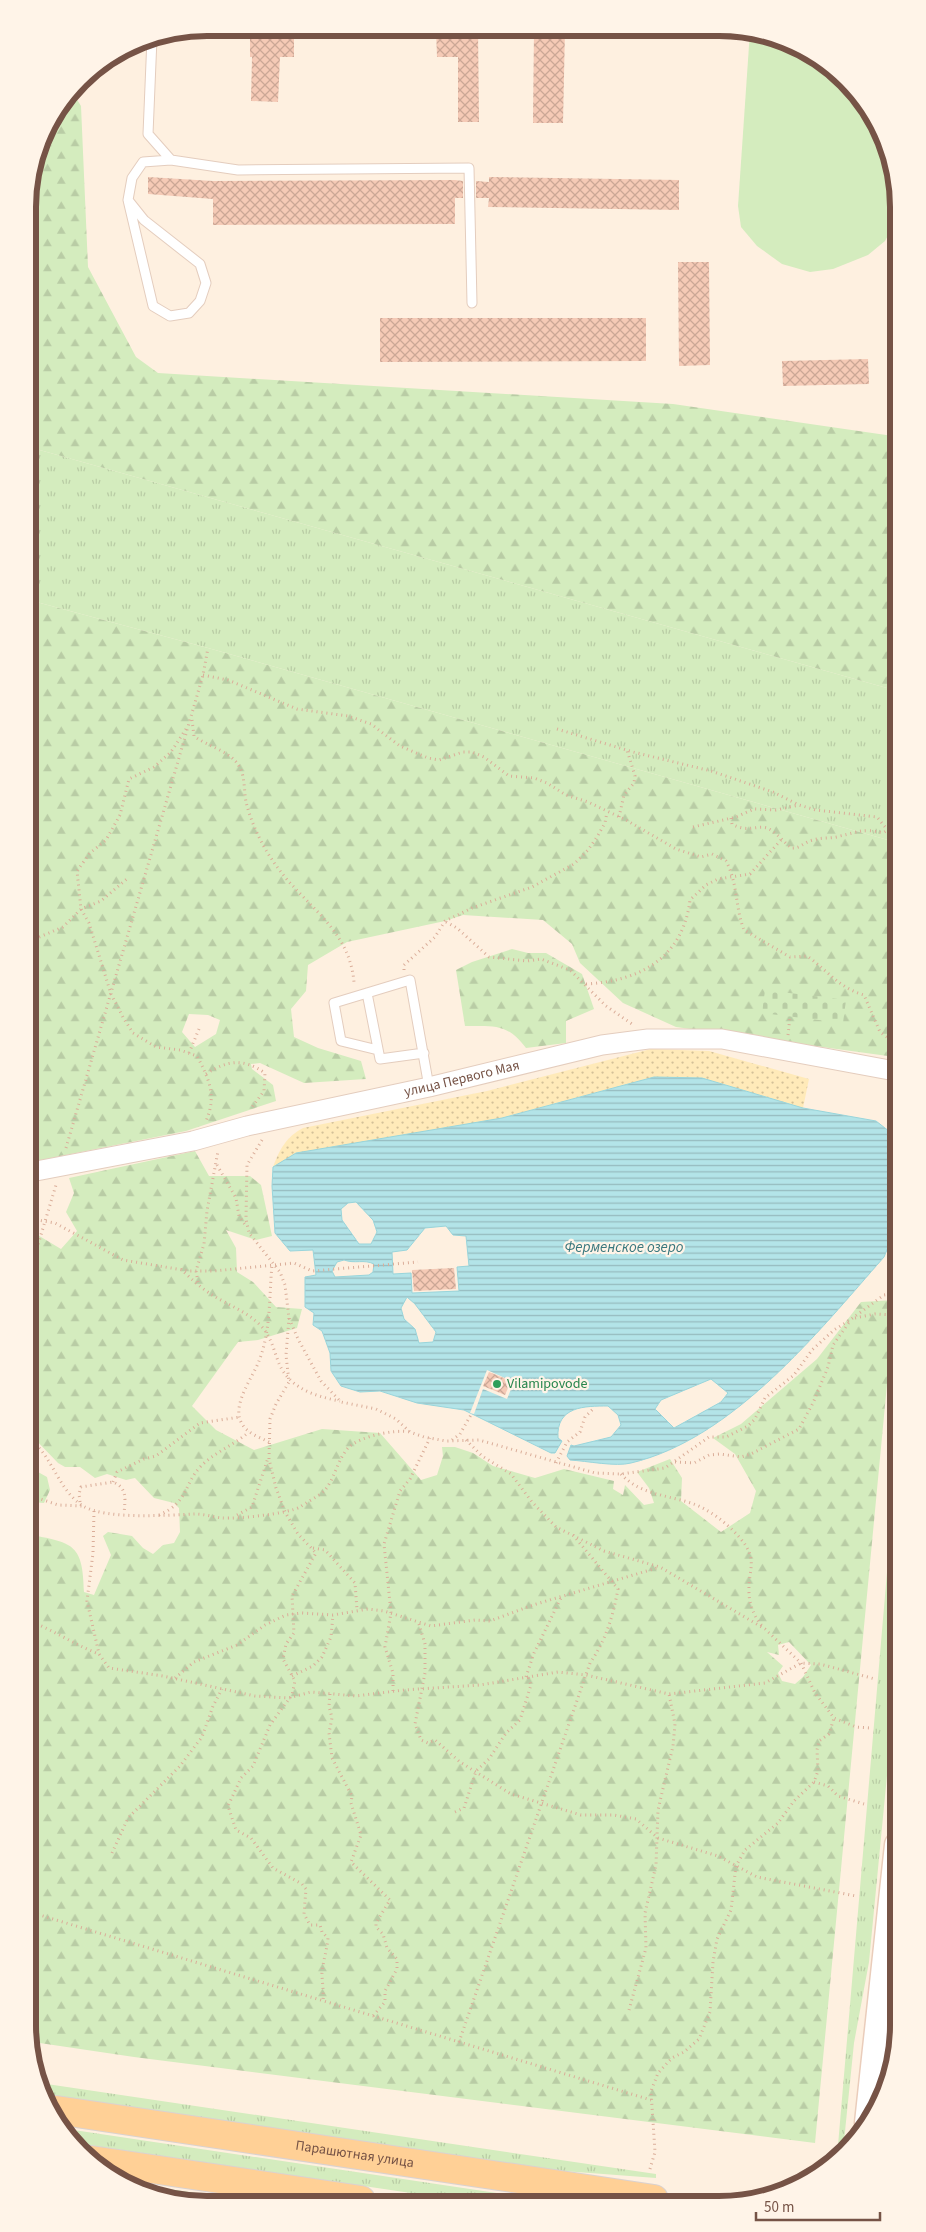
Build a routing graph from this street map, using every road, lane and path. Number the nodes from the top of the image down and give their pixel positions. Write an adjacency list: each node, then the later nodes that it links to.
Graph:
1 (152, 46): 2 (lane)
2 (171, 160): 3 (lane); 4 (lane)
3 (128, 200): 3 (lane)
4 (472, 303)
5 (208, 648): 6 (path)
6 (203, 675): 7 (path); 12 (path)
7 (191, 716): 8 (path); 25 (path)
8 (189, 724): 20 (path); 26 (path)
9 (557, 729): 10 (path)
10 (627, 750): 11 (path); 13 (path)
11 (799, 805): 14 (path); 16 (path)
12 (608, 812): 13 (path); 21 (path)
13 (618, 817): 19 (path)
14 (731, 818): 15 (path); 17 (path)
15 (693, 827)
16 (889, 830): 17 (path)
17 (781, 840): 19 (path)
18 (128, 878): 20 (path)
19 (734, 878): 24 (path); 29 (path)
20 (81, 909): 22 (path); 26 (path)
21 (445, 921): 23 (path); 24 (path)
22 (37, 938)
23 (402, 983): 25 (lane); 32 (lane)
24 (586, 984): 28 (path)
25 (367, 993): 30 (lane); 30 (lane)
26 (111, 994): 31 (path); 42 (path)
27 (199, 1029): 31 (path)
28 (648, 1039): 33 (street, улица Первого Мая); 35 (street, улица Первого Мая)
29 (890, 1039)
30 (378, 1050): 32 (lane)
31 (189, 1053): 34 (path)
32 (424, 1053): 35 (lane)
33 (890, 1069)
34 (206, 1074): 37 (path); 39 (path)
35 (429, 1087): 36 (street, улица Первого Мая)
36 (278, 1120): 37 (street, улица Первого Мая); 45 (path)
37 (246, 1126): 38 (street, улица Первого Мая)
38 (221, 1133): 39 (street, улица Первого Мая); 40 (path)
39 (192, 1141): 42 (street, улица Первого Мая)
40 (216, 1164): 45 (path); 50 (path)
41 (36, 1173): 42 (street, улица Первого Мая)
42 (59, 1175): 44 (path)
43 (36, 1220): 44 (path)
44 (45, 1222): 46 (path); 49 (path)
45 (248, 1228): 48 (path)
46 (36, 1250)
47 (418, 1262): 48 (path)
48 (274, 1264): 50 (path); 54 (path); 56 (path)
49 (180, 1268): 50 (path); 51 (path)
50 (196, 1271): 51 (path)
51 (198, 1282): 56 (path)
52 (889, 1294): 55 (path)
53 (889, 1315): 55 (path)
54 (289, 1318): 57 (path); 58 (path)
55 (852, 1319): 70 (path); 70 (path)
56 (266, 1334): 57 (path); 61 (path)
57 (289, 1378): 58 (path); 67 (path)
58 (340, 1402): 63 (path)
59 (593, 1409): 71 (path)
60 (472, 1413): 65 (path)
61 (240, 1417): 62 (path); 73 (path)
62 (249, 1432): 67 (path); 80 (path)
63 (410, 1432): 64 (path); 78 (path)
64 (430, 1438): 65 (path); 88 (path)
65 (452, 1440): 66 (path)
66 (466, 1440): 71 (path); 82 (path)
67 (269, 1442): 69 (path)
68 (36, 1446): 75 (path)
69 (269, 1455): 78 (path); 81 (path)
70 (674, 1462): 72 (path)
71 (556, 1463): 72 (path)
72 (621, 1474): 93 (path)
73 (113, 1482): 75 (path); 79 (path)
74 (36, 1498): 76 (path)
75 (80, 1502): 76 (path)
76 (85, 1506): 77 (path)
77 (94, 1510): 79 (path); 94 (path)
78 (285, 1512): 81 (path); 83 (path)
79 (124, 1514): 80 (path)
80 (156, 1516): 81 (path)
81 (234, 1517)
82 (573, 1535): 84 (path); 85 (path)
83 (313, 1548): 87 (path); 89 (path)
84 (660, 1567): 85 (path); 93 (path)
85 (613, 1582): 86 (path); 96 (path)
86 (562, 1597): 92 (path); 98 (path)
87 (357, 1610): 88 (path); 90 (path)
88 (391, 1613): 92 (path); 103 (path)
89 (293, 1614): 90 (path); 97 (path); 99 (path)
90 (333, 1615): 97 (path)
91 (36, 1624): 94 (path)
92 (419, 1624): 102 (path)
93 (765, 1629): 95 (path)
94 (99, 1654): 99 (path)
95 (801, 1663): 100 (path); 105 (path); 107 (path)
96 (586, 1675): 98 (path); 105 (path); 111 (path)
97 (292, 1676): 106 (path)
98 (527, 1677): 102 (path); 109 (path)
99 (174, 1678): 101 (path)
100 (875, 1679)
101 (222, 1689): 106 (path); 115 (path)
102 (423, 1689): 103 (path); 109 (path)
103 (393, 1691): 104 (path)
104 (330, 1694): 106 (path); 122 (path)
105 (669, 1694): 114 (path)
106 (289, 1698): 120 (path)
107 (834, 1718): 108 (path); 110 (path)
108 (870, 1728)
109 (476, 1771): 111 (path); 113 (path)
110 (814, 1782): 112 (path); 116 (path)
111 (544, 1802): 114 (path); 123 (path)
112 (864, 1804)
113 (455, 1812)
114 (658, 1838): 116 (path); 121 (path)
115 (112, 1853)
116 (736, 1866): 117 (path); 124 (path)
117 (856, 1896)
118 (36, 1914): 120 (path)
119 (889, 1928): 125 (main road)
120 (323, 2001): 124 (path)
121 (629, 2010)
122 (374, 2016)
123 (459, 2042)
124 (651, 2100): 128 (path)
125 (870, 2104)
126 (59, 2110): 130 (main road, Парашютная улица)
127 (106, 2162): 129 (main road)
128 (650, 2169)
129 (334, 2196)
130 (634, 2196)

